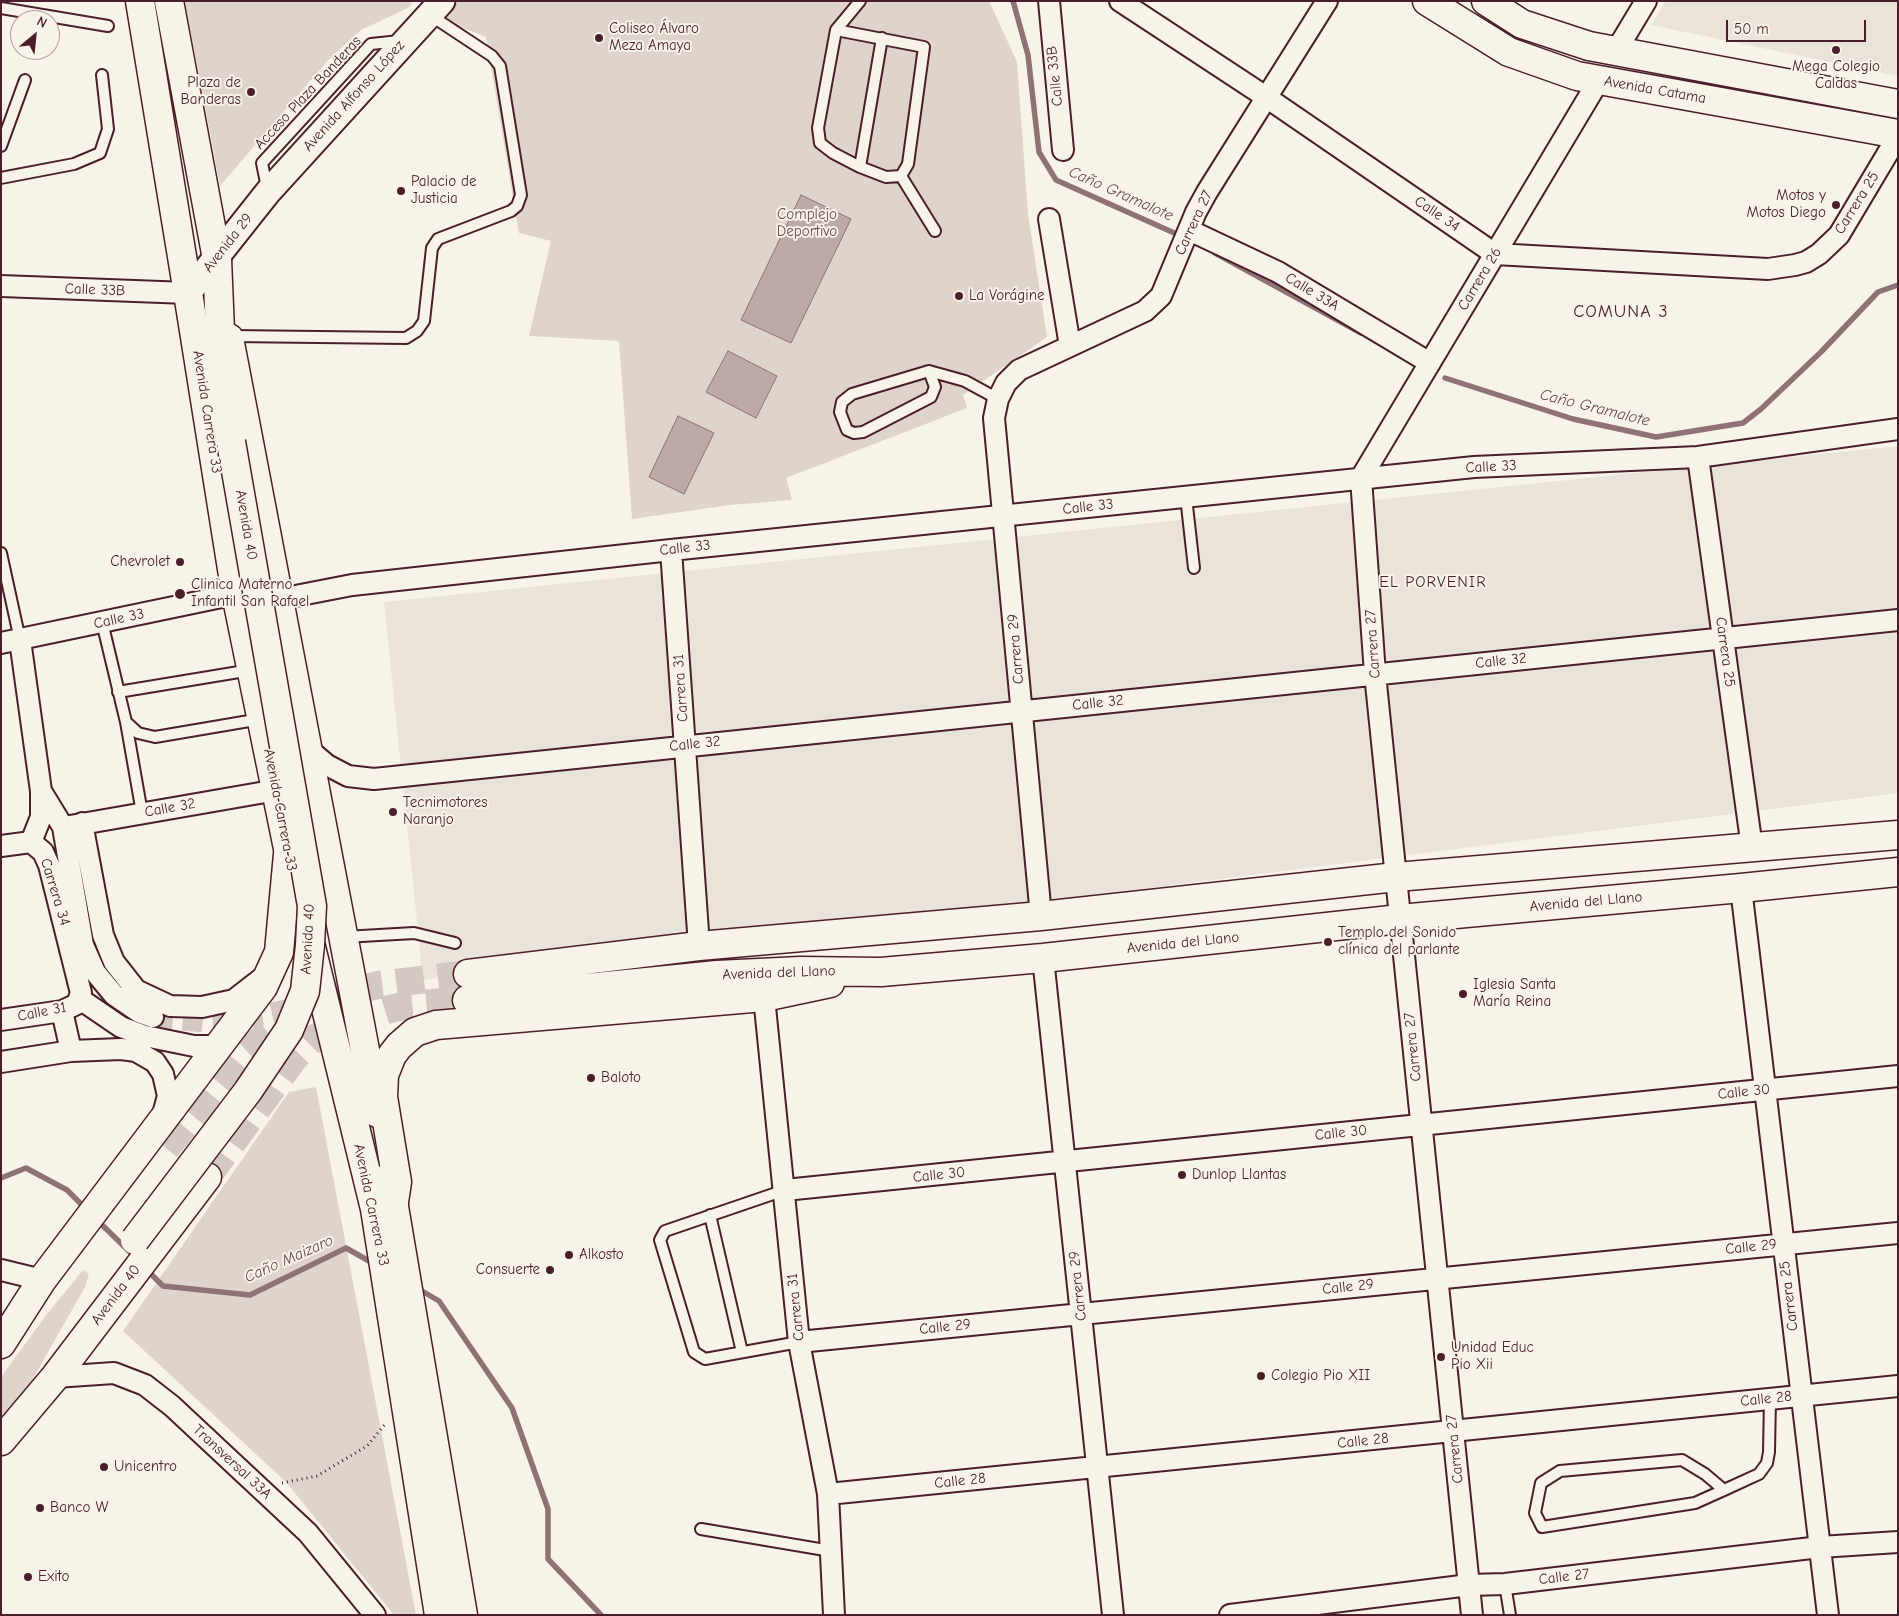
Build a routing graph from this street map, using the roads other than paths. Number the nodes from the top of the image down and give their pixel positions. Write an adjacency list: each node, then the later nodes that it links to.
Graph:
1 (140, 1): 34 (main road, Avenida Carrera 33)
2 (169, 1): 32 (main road, Avenida Carrera 33)
3 (860, 1): 13 (lane)
4 (1048, 1): 23 (street, Calle 33B)
5 (1120, 1): 19 (street, Calle 34)
6 (1328, 1): 19 (street, Carrera 27)
7 (1427, 1): 18 (main road, Avenida Catama)
8 (1486, 1): 15 (main road, Avenida Catama)
9 (1646, 1): 15 (street)
10 (1, 8): 12 (lane)
11 (436, 8): 27 (street, Avenida Alfonso López); 35 (lane)
12 (108, 26)
13 (836, 30): 14 (lane); 24 (lane)
14 (882, 38): 24 (lane); 25 (lane)
15 (1616, 51): 20 (main road, Avenida Catama)
16 (102, 75): 26 (lane)
17 (25, 80): 22 (lane)
18 (1599, 80): 21 (main road, Avenida Catama); 31 (street, Carrera 26)
19 (1266, 97): 29 (street, Carrera 27); 31 (street, Calle 34)
20 (1898, 104)
21 (1898, 135): 31 (street, Carrera 25)
22 (1, 146)
23 (1063, 150)
24 (860, 167): 25 (lane)
25 (901, 176): 30 (lane)
26 (1, 178)
27 (268, 192): 32 (street, Avenida 29)
28 (1049, 219): 36 (street)
29 (1189, 230): 36 (street, Carrera 27); 37 (street, Calle 33A)
30 (934, 231)
31 (1495, 254): 37 (street, Carrera 26)
32 (216, 259): 34 (street, Avenida 29); 35 (main road, Avenida Carrera 33); 41 (main road, Avenida Carrera 33)
33 (1, 286): 34 (street, Calle 33B)
34 (188, 293): 49 (main road, Avenida Carrera 33)
35 (229, 336): 50 (main road, Avenida Carrera 33)
36 (1070, 346): 39 (street, Carrera 27)
37 (1430, 363): 43 (street, Carrera 26)
38 (929, 371): 38 (lane); 39 (lane)
39 (1002, 391): 45 (street, Carrera 29)
40 (1898, 429): 42 (street, Calle 33)
41 (231, 442): 79 (main road, Avenida 40, bridge)
42 (1698, 456): 43 (street, Calle 33); 53 (street, Carrera 25)
43 (1361, 478): 44 (street, Calle 33); 56 (street, Carrera 27)
44 (1186, 497): 45 (street, Calle 33); 48 (lane)
45 (1003, 515): 46 (street, Calle 33); 58 (street, Carrera 29)
46 (671, 550): 50 (street, Calle 33); 61 (street, Carrera 31)
47 (1, 553): 54 (lane)
48 (1194, 568)
49 (236, 594): 52 (street, Calle 33); 55 (main road, Avenida Carrera 33)
50 (280, 599): 62 (main road, Avenida Carrera 33)
51 (1898, 620): 53 (street, Calle 32)
52 (102, 622): 54 (street, Calle 33); 57 (lane)
53 (1723, 638): 56 (street, Calle 32); 70 (street, Carrera 25)
54 (11, 641): 64 (street, Carrera 34)
55 (252, 670): 57 (lane); 59 (main road, Avenida Carrera 33)
56 (1375, 674): 58 (street, Calle 32); 73 (street, Carrera 27)
57 (118, 692): 60 (lane)
58 (1022, 711): 61 (street, Calle 32); 75 (street, Carrera 29)
59 (262, 719): 60 (lane); 63 (main road, Avenida Carrera 33)
60 (126, 722): 65 (lane)
61 (685, 745): 62 (street, Calle 32); 80 (street, Carrera 31)
62 (307, 748): 77 (main road, Avenida Carrera 33)
63 (277, 790): 65 (street, Calle 32); 71 (main road, Avenida Carrera 33)
64 (41, 791): 66 (street, Carrera 34); 68 (street, Carrera 34)
65 (142, 813): 66 (street, Calle 32)
66 (73, 825): 82 (street); 87 (street)
67 (1898, 835): 70 (main road, Avenida del Llano)
68 (31, 842): 69 (street); 85 (street, Carrera 34)
69 (1, 846)
70 (1752, 848): 73 (main road, Avenida del Llano)
71 (288, 854): 79 (main road, Avenida Carrera 33); 82 (main road)
72 (1898, 872): 74 (main road, Avenida del Llano)
73 (1396, 877): 75 (main road, Avenida del Llano); 76 (street, Carrera 27)
74 (1741, 888): 76 (main road, Avenida del Llano); 93 (street, Carrera 25)
75 (1041, 916): 80 (main road, Avenida del Llano)
76 (1400, 919): 81 (main road, Avenida del Llano); 94 (street, Carrera 27)
77 (343, 937): 78 (lane); 99 (main road, Avenida Carrera 33)
78 (454, 943)
79 (310, 945): 104 (main road, Avenida 40, bridge); 105 (main road, Avenida Carrera 33)
80 (699, 946): 83 (main road, Avenida del Llano)
81 (1043, 958): 83 (main road, Avenida del Llano); 96 (street, Carrera 29)
82 (272, 970): 89 (main road)
83 (881, 972): 84 (main road)
84 (764, 997): 98 (street, Carrera 31); 99 (main road)
85 (80, 999): 86 (street, Calle 31); 89 (street)
86 (62, 1011): 88 (street, Calle 31); 90 (street)
87 (153, 1016)
88 (1, 1020)
89 (219, 1046): 95 (main road)
90 (71, 1051): 91 (street); 95 (street)
91 (1, 1062)
92 (1898, 1076): 93 (street, Calle 30)
93 (1765, 1090): 94 (street, Calle 30); 103 (street, Carrera 25)
94 (1422, 1125): 96 (street, Calle 30); 107 (street, Carrera 27)
95 (162, 1137): 102 (main road)
96 (1065, 1162): 98 (street, Calle 30); 109 (street, Carrera 29)
97 (206, 1177): 104 (main road, Avenida 40)
98 (785, 1190): 100 (lane); 110 (street, Carrera 31)
99 (394, 1202): 105 (main road, Avenida Carrera 33)
100 (710, 1215): 113 (lane); 113 (lane)
101 (1898, 1233): 103 (street, Calle 29)
102 (86, 1236): 108 (main road); 112 (main road)
103 (1783, 1244): 107 (street, Calle 29); 116 (street, Carrera 25)
104 (135, 1255): 114 (main road, Avenida 40); 118 (main road, Avenida 40)
105 (392, 1255): 131 (main road, Avenida Carrera 33); 132 (main road, Avenida Carrera 33)
106 (1, 1270): 108 (street)
107 (1438, 1278): 109 (street, Calle 29); 119 (street, Carrera 27)
108 (42, 1280): 111 (main road)
109 (1081, 1314): 110 (street, Calle 29); 121 (street, Carrera 29)
110 (799, 1342): 113 (lane); 123 (street, Carrera 31)
111 (1, 1344)
112 (1, 1352)
113 (742, 1352)
114 (55, 1377): 118 (main road, Avenida 40); 130 (street, Transversal 33A)
115 (1898, 1386): 116 (street, Calle 28)
116 (1801, 1396): 117 (street, Calle 28); 126 (street, Carrera 25)
117 (1770, 1399): 119 (street, Calle 28); 122 (lane)
118 (24, 1412): 120 (main road, Avenida 40)
119 (1453, 1432): 121 (street, Calle 28); 129 (street, Carrera 27)
120 (1, 1441)
121 (1097, 1468): 123 (street, Calle 28); 134 (street, Carrera 29)
122 (1724, 1490): 122 (lane)
123 (828, 1494): 127 (street, Carrera 31)
124 (701, 1529): 127 (lane)
125 (1898, 1542): 126 (street, Calle 27)
126 (1820, 1547): 128 (street, Calle 27); 138 (street, Carrera 25)
127 (830, 1551): 133 (street, Carrera 31)
128 (1505, 1584): 129 (street, Calle 27); 137 (lane)
129 (1469, 1585): 135 (street, Calle 27); 136 (street, Carrera 27)
130 (375, 1615)
131 (439, 1615)
132 (463, 1615)
133 (834, 1615)
134 (1113, 1615)
135 (1230, 1615)
136 (1472, 1615)
137 (1510, 1615)
138 (1828, 1615)

